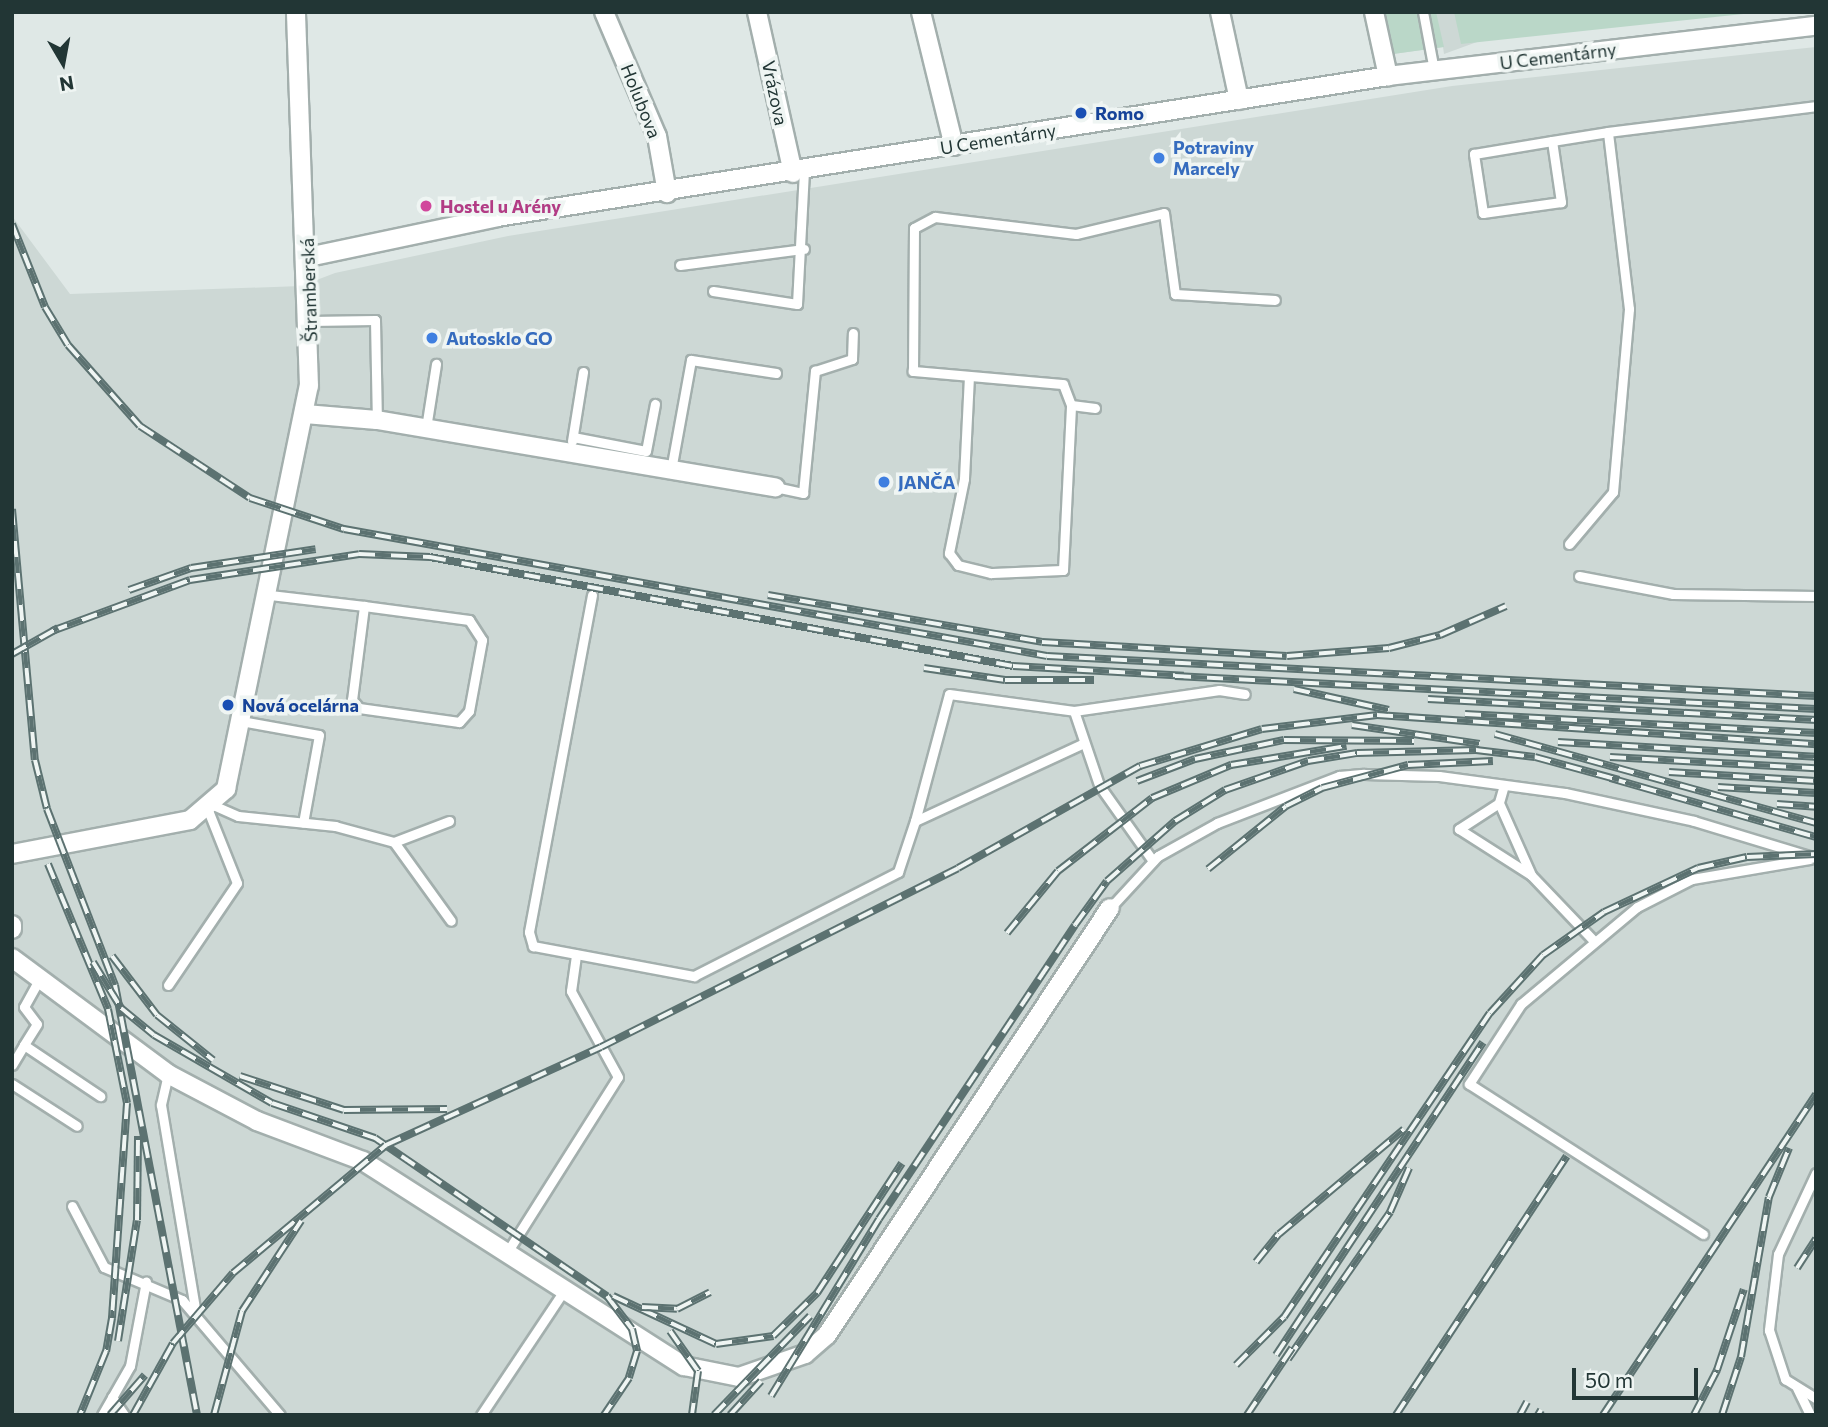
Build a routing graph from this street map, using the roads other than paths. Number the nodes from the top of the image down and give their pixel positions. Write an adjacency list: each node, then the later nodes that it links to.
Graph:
1 (296, 12): 19 (street, Štramberská)
2 (604, 12): 17 (street, Holubova)
3 (757, 12): 16 (street, Vrázova)
4 (921, 12): 15 (street)
5 (1220, 12): 11 (street)
6 (1374, 12): 10 (street)
7 (1423, 12): 9 (lane)
8 (1816, 26): 9 (street, U Cementárny)
9 (1434, 70): 10 (street, U Cementárny)
10 (1388, 76): 11 (street, U Cementárny)
11 (1239, 100): 15 (street, U Cementárny)
12 (1816, 106): 13 (lane)
13 (1608, 132): 14 (lane); 38 (lane)
14 (1552, 141): 14 (lane)
15 (954, 146): 16 (street, U Cementárny)
16 (798, 172): 17 (street, U Cementárny); 18 (lane)
17 (667, 193): 19 (street, U Cementárny)
18 (804, 249): 20 (lane); 21 (lane)
19 (308, 257): 23 (street, Štramberská)
20 (680, 265)
21 (713, 291)
22 (1275, 300): 28 (lane)
23 (310, 321): 32 (street, Štramberská); 33 (lane)
24 (853, 333): 37 (lane)
25 (436, 364): 34 (lane)
26 (583, 372): 35 (lane)
27 (776, 373): 36 (lane)
28 (969, 376): 30 (lane); 30 (lane)
29 (655, 404): 35 (lane)
30 (1071, 405): 31 (lane)
31 (1095, 408)
32 (305, 414): 33 (street); 40 (street, Štramberská)
33 (377, 420): 34 (street)
34 (426, 428): 35 (street)
35 (572, 445): 36 (street)
36 (671, 470): 37 (street)
37 (775, 487)
38 (1569, 544)
39 (1579, 576): 42 (lane)
40 (270, 595): 43 (lane); 46 (street, Štramberská)
41 (592, 595): 62 (lane)
42 (1816, 596)
43 (364, 606): 43 (lane)
44 (1245, 694): 45 (lane)
45 (1074, 711): 47 (lane); 52 (lane)
46 (241, 721): 50 (street, Štramberská); 53 (lane)
47 (1084, 743): 52 (lane); 57 (lane)
48 (1504, 785): 49 (lane); 56 (lane); 57 (lane)
49 (1499, 803): 58 (lane); 58 (lane)
50 (210, 808): 53 (lane); 55 (street); 65 (lane)
51 (449, 821): 54 (lane)
52 (915, 821): 62 (lane)
53 (303, 823): 54 (lane)
54 (394, 842): 60 (lane)
55 (12, 853)
56 (1815, 858): 61 (lane)
57 (1153, 861): 59 (lane)
58 (1531, 875): 61 (lane)
59 (1110, 908): 77 (street)
60 (451, 921)
61 (1594, 941): 74 (lane)
62 (576, 954): 75 (lane)
63 (12, 958): 64 (street)
64 (40, 978): 66 (lane); 68 (street)
65 (168, 985)
66 (24, 1045): 67 (lane); 70 (lane)
67 (12, 1065)
68 (168, 1074): 75 (street); 78 (lane)
69 (12, 1084): 71 (lane)
70 (100, 1096)
71 (77, 1126)
72 (1816, 1174): 79 (lane)
73 (72, 1206): 76 (lane)
74 (1703, 1234)
75 (505, 1255): 77 (street)
76 (146, 1281): 78 (lane); 80 (lane)
77 (563, 1292): 85 (lane)
78 (196, 1315): 84 (lane)
79 (1796, 1386): 81 (lane); 86 (lane)
80 (112, 1397): 82 (lane); 83 (lane)
81 (1816, 1398)
82 (102, 1415)
83 (124, 1415)
84 (280, 1415)
85 (481, 1415)
86 (1810, 1415)

